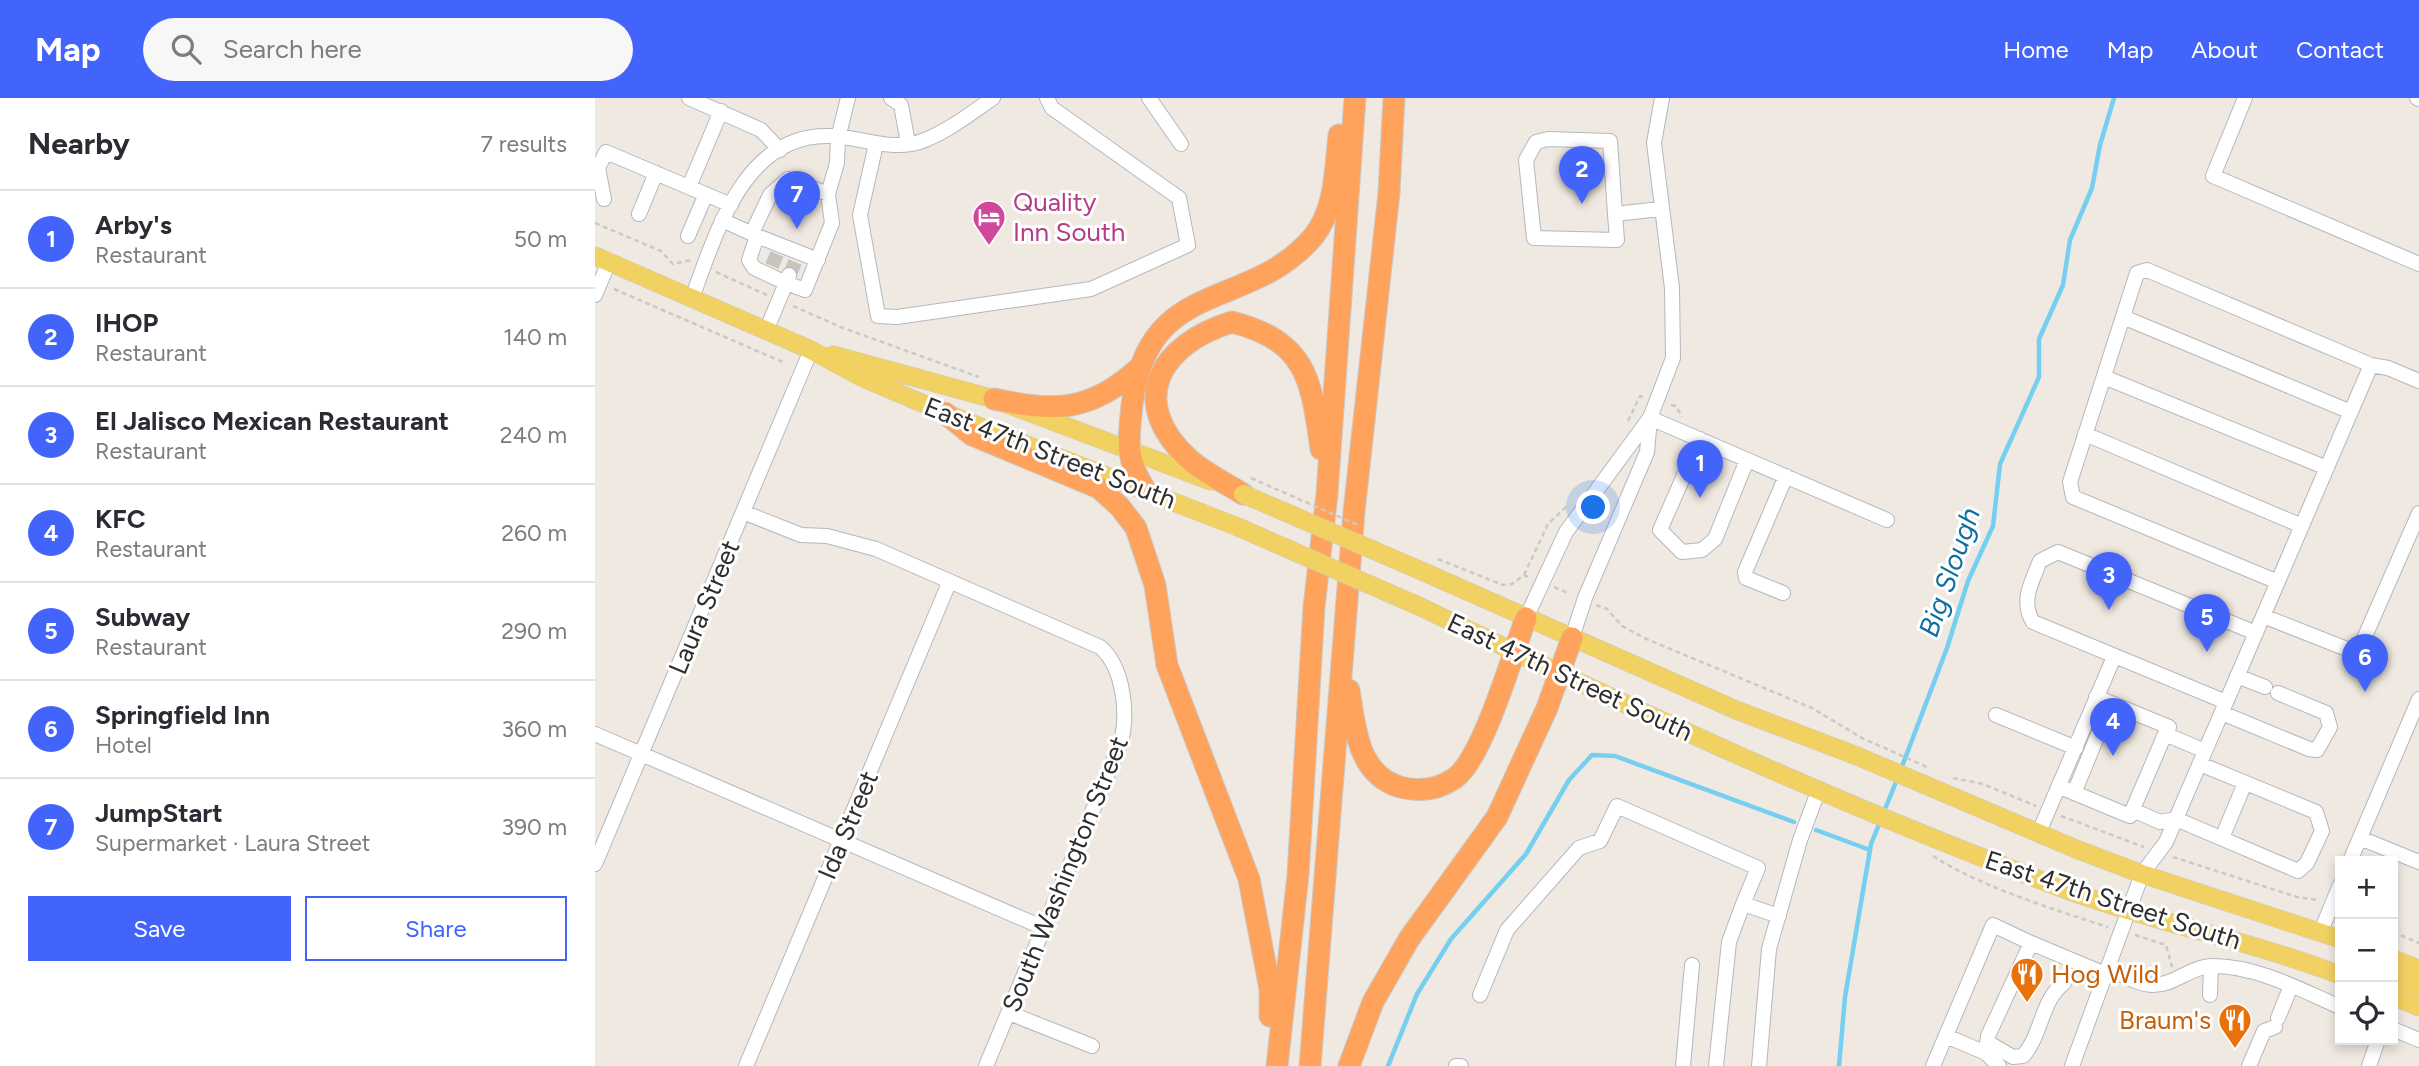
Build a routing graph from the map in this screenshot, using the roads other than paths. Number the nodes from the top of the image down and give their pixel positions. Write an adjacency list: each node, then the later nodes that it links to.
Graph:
1 (689, 98): 12 (street)
2 (848, 98): 13 (street)
3 (891, 98): 14 (street)
4 (993, 98): 14 (street)
5 (1047, 98): 15 (street)
6 (1149, 98): 16 (street)
7 (1344, 98): 41 (highway)
8 (1355, 98): 56 (highway)
9 (1394, 98): 70 (highway)
10 (1662, 98): 24 (street)
11 (2245, 98): 33 (street)
12 (721, 111): 17 (street); 19 (street)
13 (838, 138): 15 (street); 17 (street); 21 (street)
14 (908, 143): 15 (street)
15 (876, 144)
16 (1181, 144)
17 (780, 150): 23 (street)
18 (656, 173): 19 (street); 22 (street); 25 (street)
19 (689, 187): 20 (street)
20 (706, 194): 23 (street); 29 (street)
21 (828, 194): 28 (street); 32 (street)
22 (604, 199)
23 (731, 205): 27 (street)
24 (1660, 209): 26 (street); 47 (street)
25 (639, 214)
26 (1615, 214): 26 (street)
27 (722, 220): 28 (street); 36 (street)
28 (755, 234): 31 (street); 31 (street)
29 (688, 236)
30 (602, 259): 35 (street); 36 (main road, East 47th Street South)
31 (775, 260): 34 (street); 34 (street)
32 (818, 260): 34 (street); 34 (street)
33 (2419, 264)
34 (792, 268): 38 (street)
35 (598, 289)
36 (692, 298): 38 (main road, East 47th Street South)
37 (2123, 317): 40 (street); 42 (street); 45 (street)
38 (766, 331): 39 (main road, East 47th Street South)
39 (811, 350): 44 (main road, East 47th Street South); 46 (main road, East 47th Street South); 57 (street, Laura Street)
40 (2371, 365): 43 (street); 45 (street)
41 (1139, 368): 44 (highway); 50 (highway)
42 (2104, 377): 48 (street); 52 (street)
43 (2419, 381)
44 (994, 399): 50 (main road, East 47th Street South)
45 (2351, 412): 52 (street)
46 (945, 413): 55 (main road, East 47th Street South); 129 (highway)
47 (1650, 418): 49 (street); 65 (street); 67 (street)
48 (2085, 434): 60 (street); 61 (street)
49 (1700, 439): 51 (street); 51 (street)
50 (1127, 450): 54 (main road, East 47th Street South); 55 (highway)
51 (1748, 460): 53 (street)
52 (2327, 468): 60 (street)
53 (1786, 477): 59 (street); 63 (street)
54 (1245, 482): 56 (highway); 65 (main road, East 47th Street South, bridge)
55 (1146, 491): 68 (main road, East 47th Street South, bridge)
56 (1327, 494): 130 (highway)
57 (743, 512): 62 (street, South Washington Street); 80 (street, Laura Street)
58 (2419, 513): 64 (street)
59 (1887, 520)
60 (2302, 526): 61 (street)
61 (2278, 582): 64 (street)
62 (949, 583): 91 (street, Ida Street); 100 (street, South Washington Street)
63 (1783, 593)
64 (2263, 616): 66 (street)
65 (1526, 618): 67 (main road, East 47th Street South); 68 (highway)
66 (2256, 633): 69 (street); 72 (street)
67 (1573, 638): 71 (highway); 88 (main road, East 47th Street South)
68 (1513, 653): 70 (highway); 71 (main road, East 47th Street South)
69 (2114, 657): 74 (street); 75 (street)
70 (1344, 660): 131 (highway)
71 (1558, 675): 84 (main road, East 47th Street South); 132 (highway)
72 (2237, 676): 75 (street); 75 (street)
73 (2419, 699): 90 (street)
74 (2103, 700): 78 (street); 79 (street); 85 (street)
75 (2224, 707): 81 (street)
76 (1996, 715): 79 (street)
77 (595, 734): 80 (street)
78 (2165, 734): 81 (street); 86 (street)
79 (2075, 748): 83 (street)
80 (642, 754): 91 (street); 94 (street, Laura Street)
81 (2202, 757): 82 (street); 87 (street)
82 (2245, 783): 89 (street); 89 (street)
83 (2060, 787): 85 (street); 88 (street)
84 (1819, 789): 98 (main road, East 47th Street South); 99 (street)
85 (2074, 793): 86 (street)
86 (2133, 810): 87 (street)
87 (2176, 819): 89 (street); 95 (street)
88 (2039, 832): 95 (main road, East 47th Street South)
89 (2221, 838)
90 (2360, 838): 92 (street); 93 (street)
91 (841, 840): 100 (street); 127 (street, Ida Street)
92 (2352, 856)
93 (2419, 862)
94 (595, 864)
95 (2141, 874): 98 (street); 101 (main road, East 47th Street South)
96 (2335, 897): 101 (street)
97 (1743, 904): 99 (street); 115 (street); 134 (street)
98 (2129, 909): 109 (street); 110 (main road, East 47th Street South)
99 (1779, 916): 135 (street)
100 (1044, 928): 120 (street, South Washington Street)
101 (2321, 931): 102 (main road, East 47th Street South)
102 (2335, 937)
103 (2031, 943): 104 (street); 122 (street); 126 (street)
104 (2074, 961): 109 (street); 112 (street)
105 (2398, 961): 108 (main road)
106 (1692, 965): 133 (street)
107 (2211, 966): 109 (street); 113 (street); 116 (street)
108 (2419, 969)
109 (2106, 971): 139 (street)
110 (2335, 973)
111 (2398, 978): 114 (main road)
112 (2064, 983): 126 (street); 138 (street)
113 (2291, 986): 118 (street); 140 (street)
114 (2419, 987)
115 (1479, 995)
116 (2210, 995)
117 (2398, 998): 119 (main road)
118 (2335, 1005)
119 (2419, 1007)
120 (1009, 1013): 125 (street); 128 (street, South Washington Street)
121 (2398, 1031): 123 (street)
122 (1946, 1036): 126 (street); 136 (street)
123 (2419, 1041)
124 (2376, 1045): 141 (street)
125 (1092, 1046)
126 (1987, 1048): 137 (street)
127 (746, 1066)
128 (986, 1066)
129 (1271, 1066)
130 (1277, 1066)
131 (1310, 1066)
132 (1349, 1066)
133 (1683, 1066)
134 (1716, 1066)
135 (1759, 1066)
136 (1933, 1066)
137 (1999, 1066)
138 (2027, 1066)
139 (2072, 1066)
140 (2249, 1066)
141 (2369, 1066)

